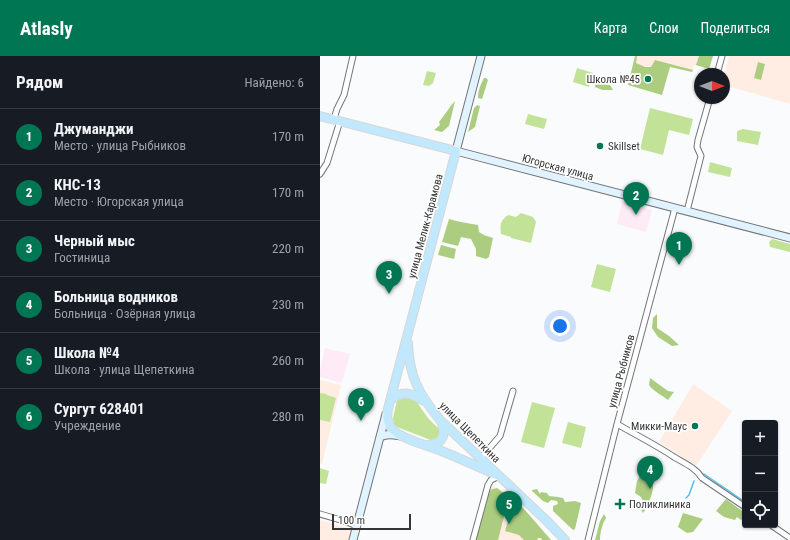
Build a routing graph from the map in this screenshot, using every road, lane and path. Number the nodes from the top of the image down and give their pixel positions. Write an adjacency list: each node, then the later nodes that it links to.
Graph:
1 (353, 56): 7 (street)
2 (481, 56): 8 (main road, улица Мелик-Карамова)
3 (722, 56): 4 (street)
4 (719, 68)
5 (708, 104): 11 (street)
6 (320, 116): 7 (main road, Югорская улица)
7 (337, 120): 8 (main road, Югорская улица); 9 (street)
8 (456, 151): 10 (main road, Югорская улица); 13 (main road, улица Мелик-Карамова)
9 (320, 174)
10 (674, 208): 11 (main road, Югорская улица); 19 (street, улица Рыбников)
11 (687, 211): 12 (main road, Югорская улица)
12 (790, 238)
13 (407, 335): 15 (main road, улица Мелик-Карамова); 16 (main road, улица Щепеткина)
14 (513, 391): 23 (street)
15 (390, 401): 16 (main road); 17 (main road, улица Мелик-Карамова)
16 (425, 401): 18 (main road, улица Щепеткина)
17 (387, 412): 20 (main road, улица Щепеткина); 21 (main road, улица Мелик-Карамова)
18 (440, 420): 22 (main road); 23 (main road, улица Щепеткина)
19 (617, 424): 25 (street); 33 (street, улица Рыбников)
20 (402, 436): 21 (main road); 22 (main road, улица Щепеткина)
21 (380, 437): 27 (main road, улица Мелик-Карамова)
22 (428, 445): 24 (main road, улица Щепеткина)
23 (480, 459): 24 (main road, улица Щепеткина)
24 (499, 476): 31 (street); 32 (main road, улица Щепеткина)
25 (742, 505)
26 (320, 514): 27 (street)
27 (357, 526): 30 (main road, улица Мелик-Карамова)
28 (775, 528): 29 (street)
29 (790, 538)
30 (353, 540)
31 (473, 540)
32 (565, 540)
33 (588, 540)

